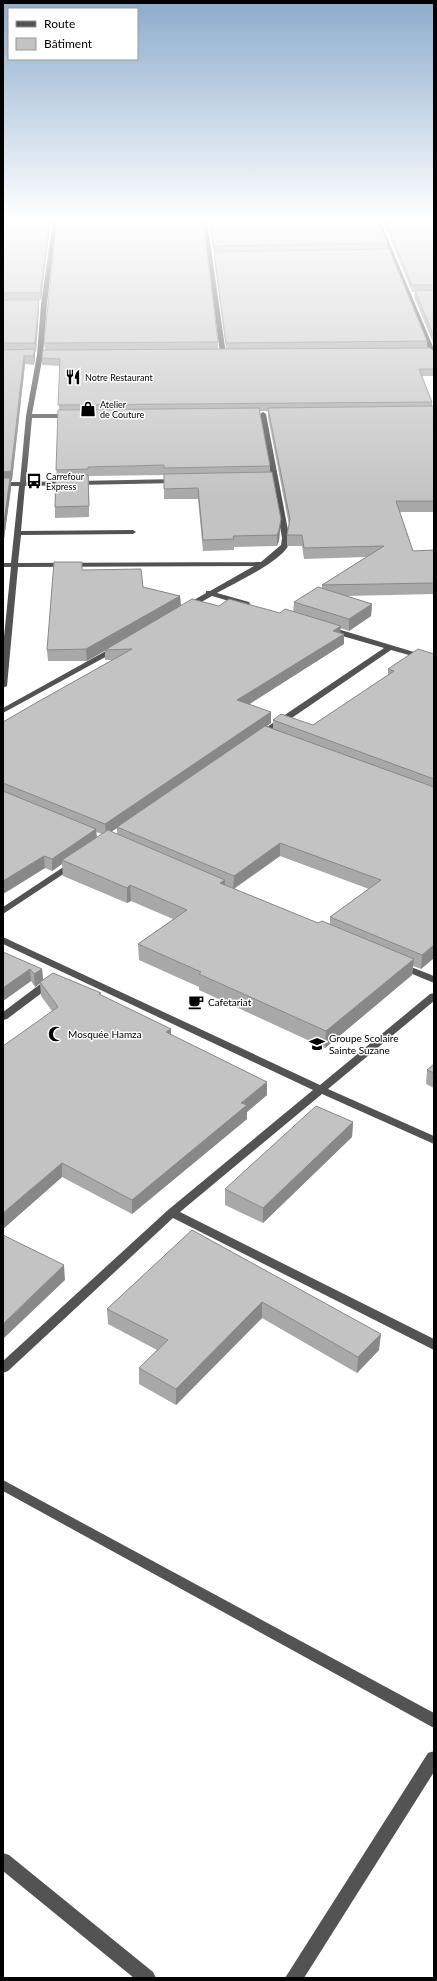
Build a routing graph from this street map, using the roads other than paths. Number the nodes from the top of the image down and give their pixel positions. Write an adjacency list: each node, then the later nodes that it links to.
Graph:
1 (43, 312): 10 (street)
2 (217, 312): 7 (street)
3 (417, 312): 5 (street)
4 (426, 352): 5 (street)
5 (433, 353)
6 (215, 354): 7 (street)
7 (223, 354): 8 (street)
8 (231, 354)
9 (32, 355): 10 (street)
10 (40, 355): 11 (street); 15 (street)
11 (48, 355)
12 (255, 414): 13 (street)
13 (263, 414): 14 (street); 18 (street)
14 (270, 414)
15 (29, 416): 16 (street); 21 (street)
16 (76, 416)
17 (268, 479): 18 (street)
18 (276, 479): 24 (street)
19 (189, 480): 21 (street)
20 (3, 484): 21 (street)
21 (22, 484): 23 (street)
22 (133, 532): 23 (street)
23 (17, 533): 26 (street)
24 (262, 564): 26 (street); 27 (street)
25 (3, 565): 26 (street)
26 (14, 565): 34 (street)
27 (209, 593): 28 (street); 29 (street)
28 (254, 607)
29 (177, 613)
30 (322, 627): 32 (street)
31 (124, 644): 35 (street)
32 (390, 647): 33 (street); 36 (street)
33 (434, 660)
34 (3, 686)
35 (3, 711)
36 (251, 742)
37 (81, 858): 38 (street)
38 (3, 911)
39 (3, 940): 41 (street)
40 (390, 962): 42 (street)
41 (67, 970): 44 (street); 45 (street)
42 (434, 980)
43 (434, 996): 45 (street)
44 (3, 1017)
45 (321, 1090): 46 (street); 47 (street)
46 (434, 1140)
47 (172, 1213): 48 (street); 49 (street)
48 (434, 1345)
49 (3, 1368)
50 (3, 1485): 51 (street)
51 (434, 1721)
52 (434, 1758): 55 (street)
53 (3, 1860): 54 (street)
54 (147, 1978)
55 (294, 1978)

